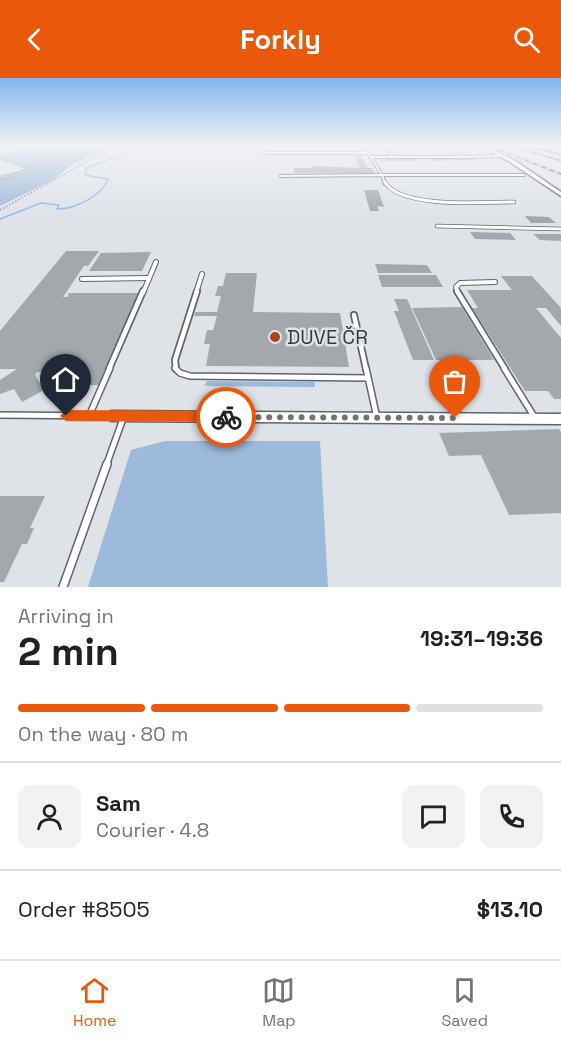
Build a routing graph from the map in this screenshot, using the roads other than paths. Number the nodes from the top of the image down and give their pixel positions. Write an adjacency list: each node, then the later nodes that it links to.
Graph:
1 (378, 169): 3 (lane)
2 (522, 169): 6 (street)
3 (382, 175): 4 (lane); 5 (lane); 7 (lane)
4 (524, 175)
5 (281, 176)
6 (561, 194)
7 (514, 202)
8 (437, 226): 9 (lane)
9 (561, 229)
10 (156, 262): 12 (lane)
11 (202, 274): 16 (lane)
12 (149, 278): 13 (lane); 18 (lane)
13 (82, 279)
14 (495, 282): 22 (lane)
15 (354, 315): 16 (lane)
16 (368, 378): 21 (lane)
17 (0, 415): 18 (lane)
18 (88, 416): 19 (lane)
19 (111, 416): 20 (street)
20 (124, 416): 21 (street); 24 (lane)
21 (377, 418): 22 (street)
22 (536, 419): 23 (street)
23 (561, 419)
24 (63, 587)

